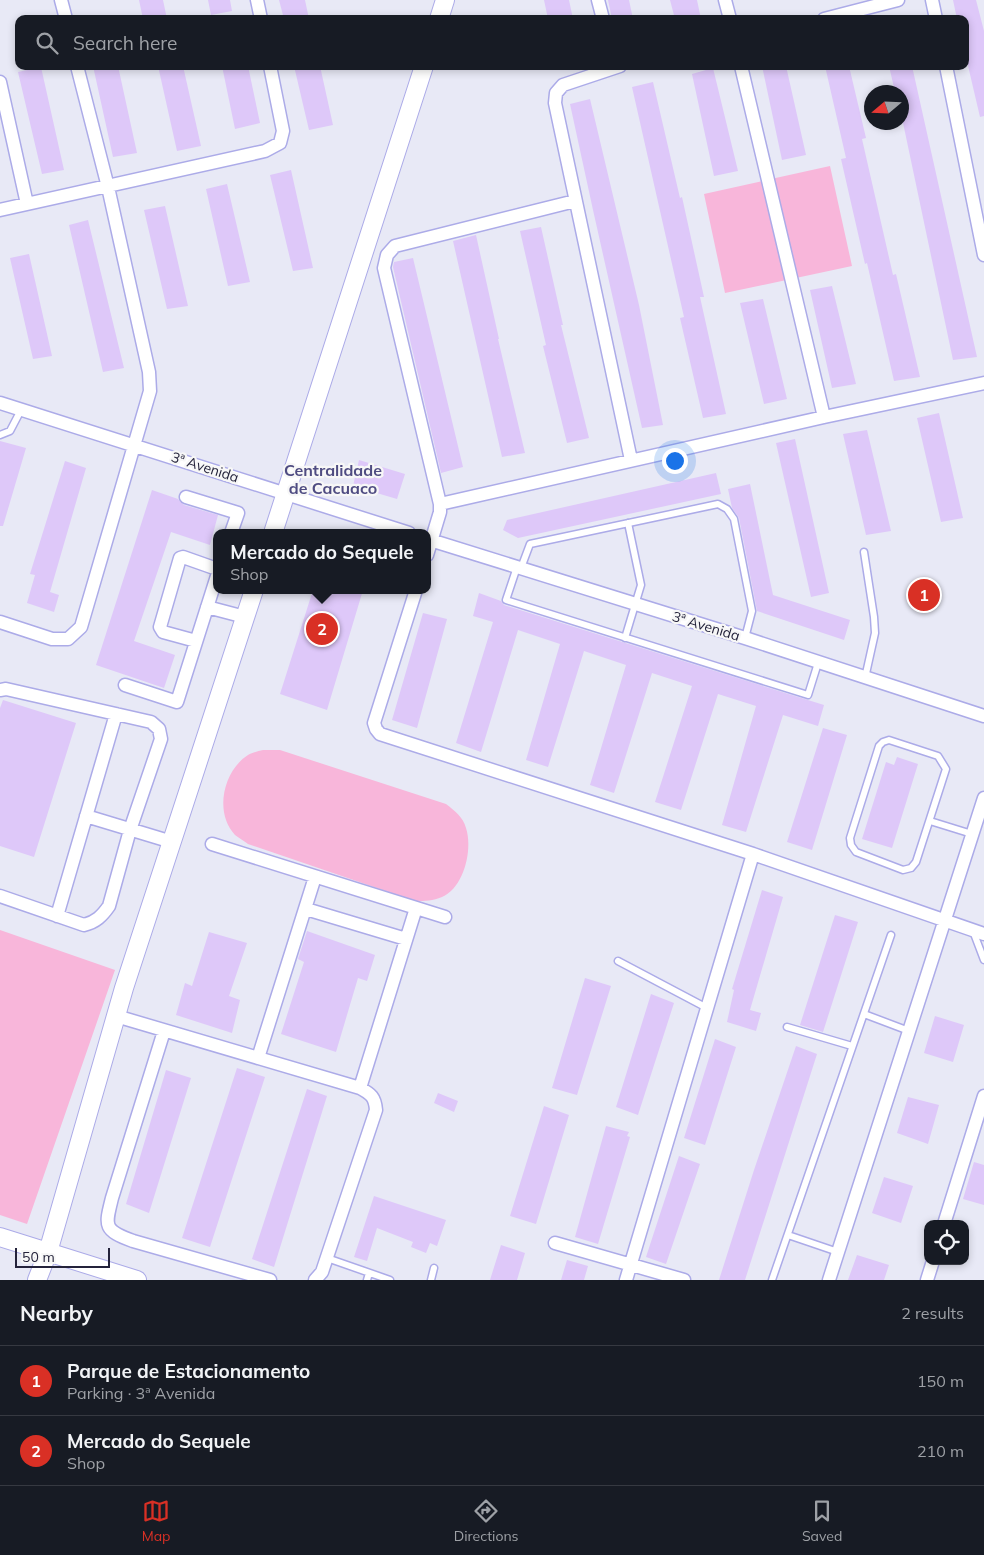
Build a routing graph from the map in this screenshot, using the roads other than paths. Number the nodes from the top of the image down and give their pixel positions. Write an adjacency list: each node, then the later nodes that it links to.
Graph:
1 (61, 0): 8 (street)
2 (257, 0): 9 (street)
3 (445, 0): 10 (street)
4 (598, 0): 11 (street)
5 (725, 0): 12 (street)
6 (898, 0): 13 (street)
7 (932, 0): 14 (street)
8 (65, 15)
9 (260, 15)
10 (440, 15)
11 (602, 15)
12 (729, 15)
13 (840, 15)
14 (935, 15)
15 (78, 70): 22 (street)
16 (271, 70): 22 (street)
17 (423, 70): 34 (street)
18 (608, 70): 23 (street)
19 (742, 70): 30 (street)
20 (947, 70): 26 (street)
21 (0, 82): 24 (street)
22 (108, 187): 24 (street); 32 (street)
23 (575, 201): 33 (street); 36 (street)
24 (27, 204): 25 (street)
25 (0, 210)
26 (984, 254)
27 (984, 382): 30 (street)
28 (0, 403): 29 (street, 3ª Avenida)
29 (21, 410): 31 (lane); 32 (street, 3ª Avenida)
30 (824, 417): 33 (street)
31 (0, 435)
32 (134, 444): 34 (street, 3ª Avenida); 52 (street)
33 (631, 460): 36 (street)
34 (286, 493): 39 (street); 40 (street, 3ª Avenida)
35 (186, 497): 38 (street)
36 (440, 504): 41 (street)
37 (628, 523): 45 (lane); 49 (lane); 54 (lane)
38 (232, 529)
39 (274, 529)
40 (396, 529)
41 (431, 535)
42 (431, 541): 45 (street, 3ª Avenida)
43 (864, 552): 57 (lane)
44 (213, 568): 55 (street)
45 (519, 568): 49 (street, 3ª Avenida); 53 (lane)
46 (213, 588): 50 (street)
47 (253, 594): 51 (street)
48 (415, 594): 69 (street)
49 (635, 604): 53 (lane); 54 (street, 3ª Avenida)
50 (207, 607): 51 (street); 55 (street)
51 (245, 617): 67 (street)
52 (0, 622)
53 (625, 638): 56 (lane)
54 (745, 638): 56 (street, 3ª Avenida)
55 (196, 641): 58 (street)
56 (818, 663): 57 (street, 3ª Avenida)
57 (865, 678): 61 (street, 3ª Avenida)
58 (125, 686)
59 (0, 690): 60 (street)
60 (116, 714): 63 (street); 65 (street)
61 (984, 716)
62 (984, 798): 66 (street)
63 (86, 816): 65 (street); 74 (street)
64 (930, 820): 64 (lane); 66 (lane)
65 (130, 830): 67 (street); 74 (street)
66 (972, 834): 76 (street)
67 (172, 842): 84 (street)
68 (212, 844): 70 (street)
69 (753, 854): 76 (street); 82 (street)
70 (315, 877): 72 (street); 73 (street)
71 (0, 896): 74 (street)
72 (416, 908): 75 (street); 79 (street)
73 (306, 909): 79 (street); 89 (street)
74 (57, 916)
75 (445, 917)
76 (944, 922): 77 (street); 87 (street)
77 (978, 932): 81 (lane)
78 (891, 935): 83 (lane)
79 (406, 939): 90 (street)
80 (618, 960): 82 (lane)
81 (984, 960)
82 (707, 1008): 99 (street)
83 (864, 1014): 87 (lane); 88 (lane)
84 (116, 1016): 86 (street); 96 (street)
85 (787, 1027): 88 (lane)
86 (164, 1031): 89 (street); 103 (street)
87 (909, 1031): 97 (street)
88 (852, 1046): 93 (lane)
89 (258, 1058): 90 (street)
90 (360, 1088): 98 (street)
91 (984, 1096): 92 (street)
92 (945, 1220)
93 (788, 1234): 97 (lane); 113 (lane)
94 (0, 1236): 96 (street)
95 (555, 1243): 99 (street)
96 (48, 1252): 104 (street); 105 (street)
97 (838, 1252): 114 (street)
98 (327, 1258): 102 (lane); 107 (street)
99 (630, 1264): 111 (street); 112 (street)
100 (932, 1265): 115 (street)
101 (434, 1268): 110 (lane)
102 (369, 1273): 108 (lane); 109 (lane)
103 (235, 1275): 106 (street)
104 (38, 1280)
105 (137, 1280)
106 (270, 1280)
107 (315, 1280)
108 (367, 1280)
109 (390, 1280)
110 (430, 1280)
111 (626, 1280)
112 (684, 1280)
113 (772, 1280)
114 (829, 1280)
115 (927, 1280)

